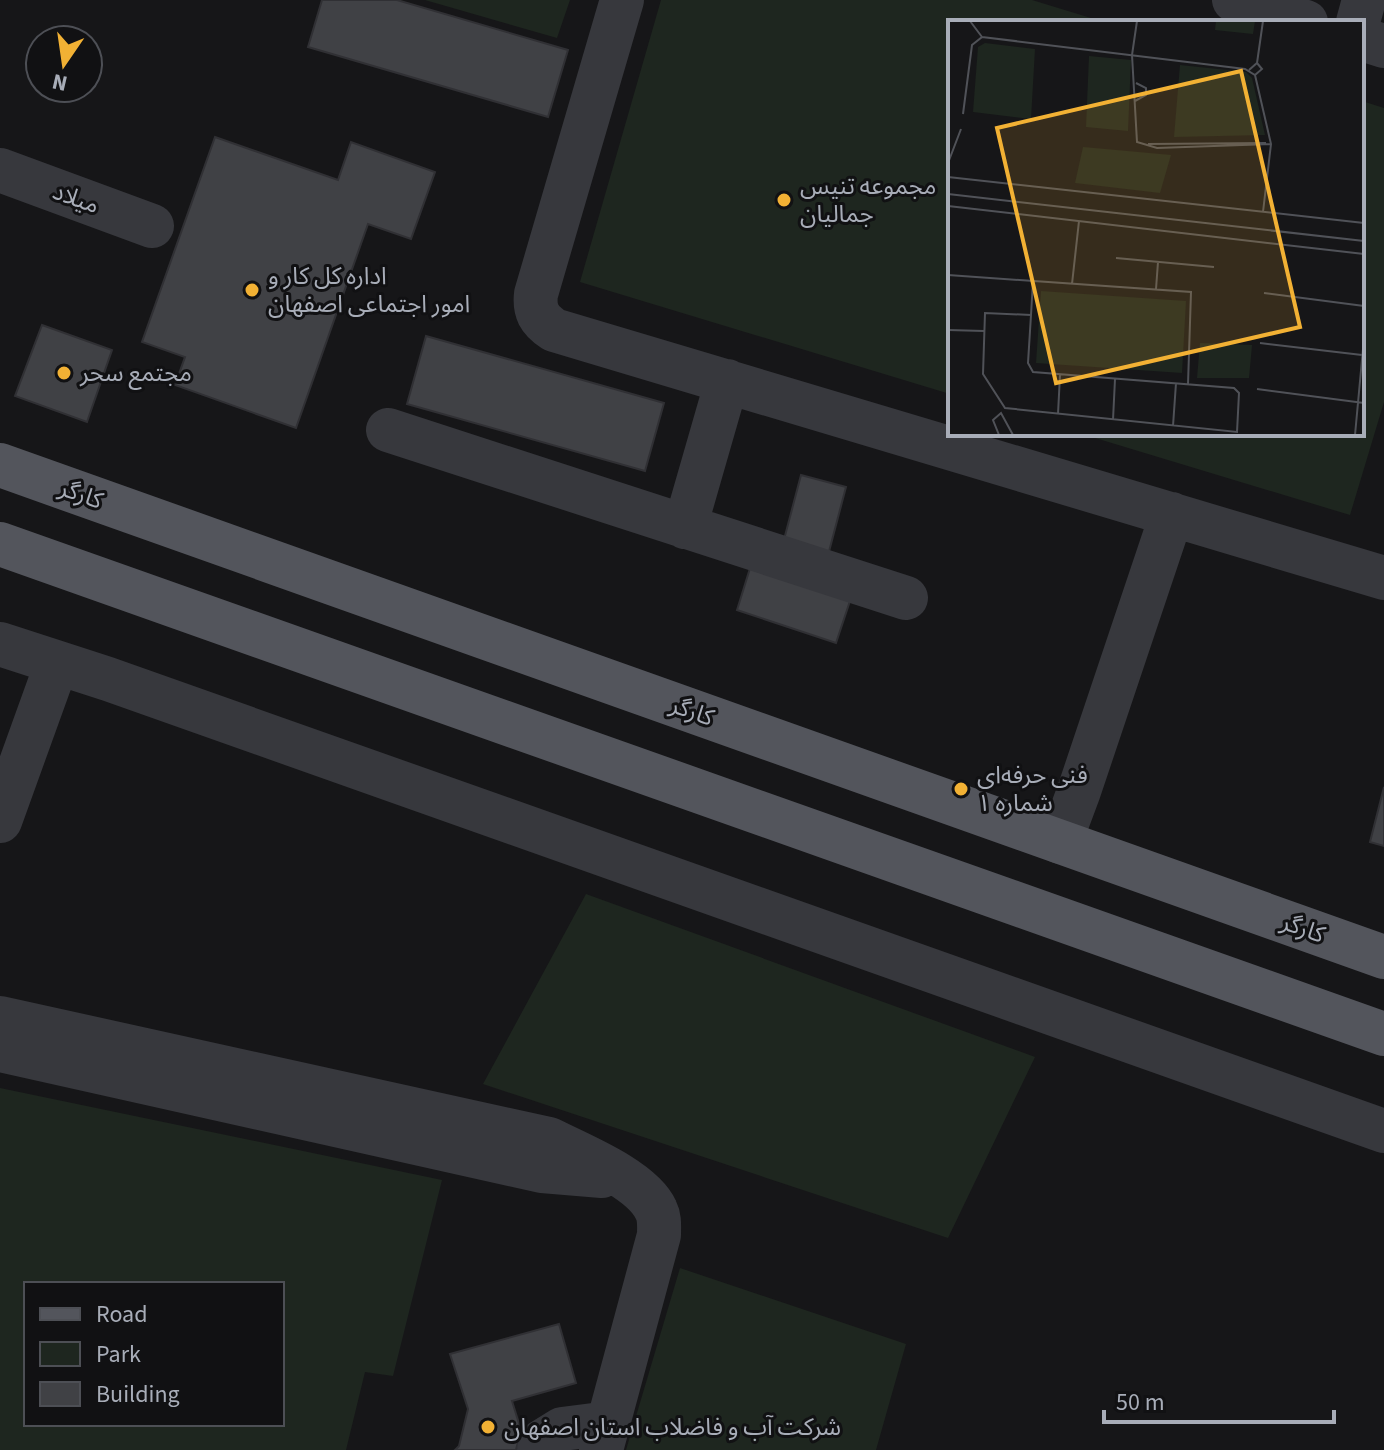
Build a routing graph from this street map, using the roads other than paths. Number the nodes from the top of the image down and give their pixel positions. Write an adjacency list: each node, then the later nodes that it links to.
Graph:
1 (622, 0): 10 (street)
2 (1234, 0): 4 (street)
3 (1364, 0): 5 (street)
4 (1299, 20)
5 (1359, 20)
6 (1364, 40): 7 (street)
7 (1384, 46)
8 (0, 170): 9 (street, میلاد)
9 (152, 226)
10 (727, 381): 13 (street); 14 (street)
11 (388, 430): 14 (street)
12 (0, 465): 21 (main road, کارگر)
13 (1172, 514): 16 (street); 21 (street)
14 (685, 527): 17 (street)
15 (0, 544): 24 (main road)
16 (1384, 578)
17 (906, 598)
18 (0, 644): 19 (street)
19 (57, 663): 20 (street); 26 (street)
20 (0, 821)
21 (1060, 842): 22 (main road, کارگر)
22 (1384, 957)
23 (0, 1018): 27 (street)
24 (1384, 1034)
25 (0, 1050): 27 (street)
26 (1384, 1131)
27 (625, 1178): 28 (street)
28 (605, 1436): 29 (street)
29 (539, 1450)

